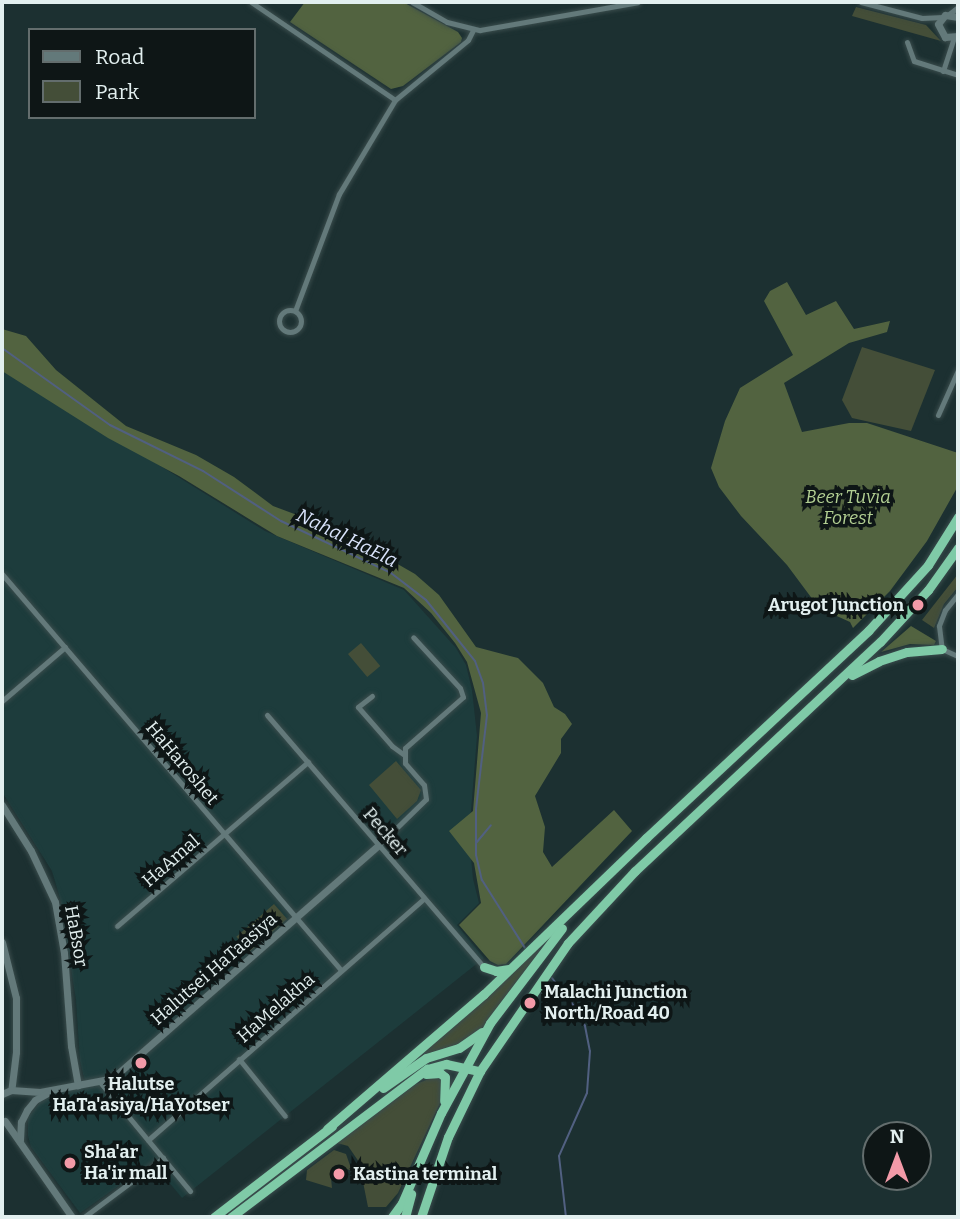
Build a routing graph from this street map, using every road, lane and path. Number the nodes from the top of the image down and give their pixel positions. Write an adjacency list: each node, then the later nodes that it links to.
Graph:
1 (251, 2): 17 (street)
2 (412, 2): 10 (street)
3 (636, 2): 10 (street)
4 (861, 2): 8 (street)
5 (958, 7): 6 (street)
6 (946, 15): 7 (street); 8 (street); 9 (street)
7 (958, 17)
8 (922, 18): 9 (street)
9 (938, 28): 11 (street)
10 (473, 30): 17 (street)
11 (945, 37): 12 (street); 14 (street)
12 (956, 37): 14 (street)
13 (907, 42): 15 (street)
14 (947, 54): 15 (street)
15 (943, 71): 16 (street)
16 (958, 75)
17 (395, 100): 18 (street)
18 (295, 311): 18 (street)
19 (958, 370): 20 (street)
20 (938, 415)
21 (958, 517): 39 (highway)
22 (958, 548): 29 (highway)
23 (2, 573): 26 (street, HaHaroshet)
24 (958, 594): 27 (street)
25 (413, 637): 33 (street)
26 (65, 647): 31 (street); 36 (street, HaHaroshet)
27 (942, 649): 28 (street); 29 (highway)
28 (958, 656)
29 (828, 692): 51 (highway)
30 (372, 696): 33 (street)
31 (2, 701)
32 (267, 715): 34 (street, Pecker)
33 (403, 754): 37 (street)
34 (308, 762): 36 (street, HaAmal); 37 (street, Pecker)
35 (2, 805): 54 (street, HaBsor)
36 (224, 835): 40 (street, HaHaroshet); 41 (street, HaAmal)
37 (378, 846): 38 (street, Pecker); 40 (street, Halutsei HaTaasiya)
38 (424, 898): 44 (street, Pecker); 45 (street, HaMelakha)
39 (584, 900): 43 (highway); 47 (highway)
40 (296, 918): 45 (street, HaHaroshet); 53 (street, Halutsei HaTaasiya)
41 (117, 926)
42 (2, 942): 56 (street)
43 (516, 964): 44 (highway); 46 (highway)
44 (484, 967): 46 (highway)
45 (341, 970): 49 (street, HaMelakha)
46 (484, 995): 63 (highway)
47 (490, 1023): 48 (highway); 50 (highway)
48 (440, 1054): 50 (highway); 63 (highway)
49 (239, 1059): 60 (street); 64 (street, HaMelakha)
50 (467, 1064): 51 (highway); 52 (highway); 59 (highway)
51 (480, 1071): 76 (highway)
52 (414, 1078): 59 (highway); 70 (highway)
53 (99, 1081): 54 (street, Halutsei HaTaasiya); 64 (street)
54 (78, 1085): 55 (street, Halutsei HaTaasiya)
55 (56, 1089): 56 (street, Halutsei HaTaasiya); 58 (street, Halutsei HaTaasiya)
56 (15, 1091): 57 (street, Halutsei HaTaasiya); 58 (street)
57 (2, 1094)
58 (27, 1110): 61 (street)
59 (441, 1113): 67 (highway)
60 (285, 1116)
61 (22, 1118): 62 (street); 65 (street)
62 (4, 1120): 65 (street)
63 (327, 1129): 69 (highway)
64 (148, 1140): 66 (street)
65 (24, 1151): 71 (street)
66 (163, 1158): 68 (street); 72 (street)
67 (421, 1163): 74 (highway); 75 (highway)
68 (190, 1191)
69 (228, 1206): 70 (street); 73 (highway)
70 (237, 1216)
71 (72, 1217)
72 (84, 1217)
73 (214, 1217)
74 (392, 1217)
75 (405, 1217)
76 (421, 1217)

